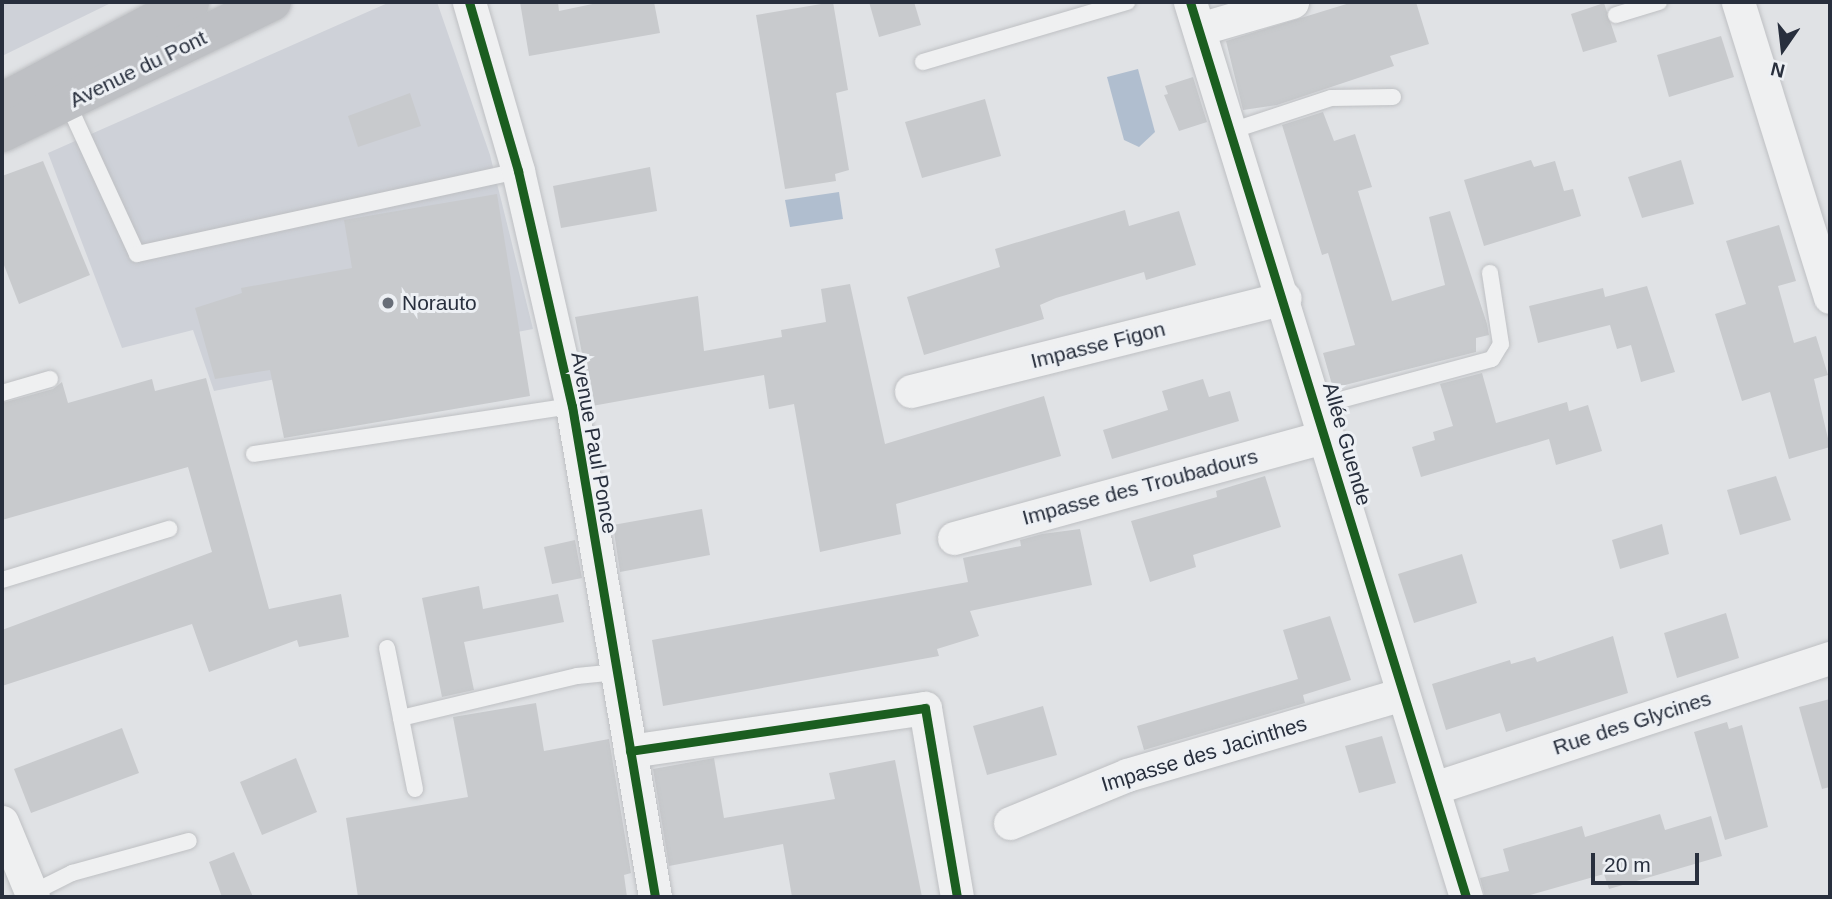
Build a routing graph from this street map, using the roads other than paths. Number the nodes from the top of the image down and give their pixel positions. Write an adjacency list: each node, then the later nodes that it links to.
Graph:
1 (190, 2): 12 (main road, Avenue du Pont)
2 (272, 2): 13 (main road, Avenue du Pont)
3 (469, 2): 16 (street, Avenue Paul Ponce)
4 (1127, 2): 10 (lane)
5 (1292, 2): 8 (street)
6 (1659, 2): 9 (lane)
7 (1738, 2): 18 (street)
8 (1194, 15): 14 (street, Allée Guende)
9 (1616, 15)
10 (923, 62)
11 (1393, 97): 14 (lane)
12 (2, 102)
13 (68, 104): 15 (main road, Avenue du Pont); 16 (lane)
14 (1231, 131): 19 (street, Allée Guende)
15 (2, 133)
16 (518, 171): 23 (street, Avenue Paul Ponce)
17 (1490, 273): 24 (lane)
18 (1828, 282)
19 (1285, 298): 21 (street, Impasse Figon); 24 (street, Allée Guende)
20 (50, 379): 22 (lane)
21 (911, 391)
22 (2, 393)
23 (572, 406): 25 (lane); 31 (street, Avenue Paul Ponce)
24 (1322, 421): 27 (street, Impasse des Troubadours); 32 (street, Allée Guende)
25 (254, 454)
26 (169, 529): 28 (lane)
27 (954, 538)
28 (2, 580)
29 (387, 648): 33 (lane)
30 (1830, 658): 35 (street, Rue des Glycines)
31 (617, 672): 33 (lane); 34 (street, Avenue Paul Ponce)
32 (1402, 694): 35 (street, Allée Guende); 38 (street, Impasse des Jacinthes)
33 (401, 719): 36 (lane)
34 (630, 751): 41 (street, Avenue Paul Ponce); 42 (street)
35 (1434, 788): 43 (street, Allée Guende)
36 (415, 789)
37 (2, 822): 40 (street)
38 (1010, 823)
39 (188, 841): 40 (lane)
40 (32, 895)
41 (655, 897)
42 (957, 897)
43 (1466, 897)

